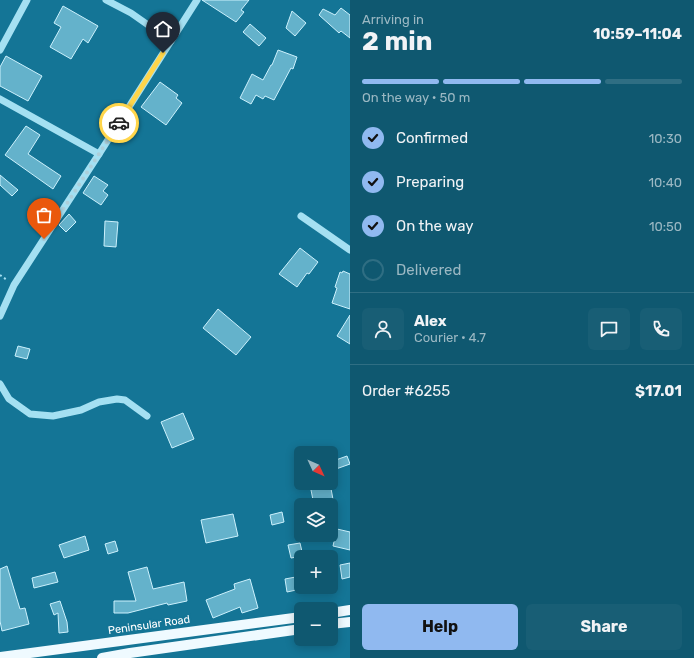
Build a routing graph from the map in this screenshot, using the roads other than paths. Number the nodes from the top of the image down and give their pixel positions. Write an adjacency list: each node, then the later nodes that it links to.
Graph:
1 (27, 0): 5 (street)
2 (106, 0): 4 (street)
3 (197, 0): 4 (street)
4 (171, 41): 7 (street)
5 (0, 50)
6 (0, 100): 7 (street)
7 (99, 154): 10 (street)
8 (301, 216): 9 (street)
9 (350, 250)
10 (0, 316)
11 (0, 384): 12 (street)
12 (147, 416)
13 (350, 610): 14 (main road)
14 (338, 612)
15 (294, 618): 19 (main road, Peninsular Road)
16 (350, 622): 17 (main road)
17 (338, 623)
18 (294, 630): 20 (main road)
19 (0, 657)
20 (102, 658)

